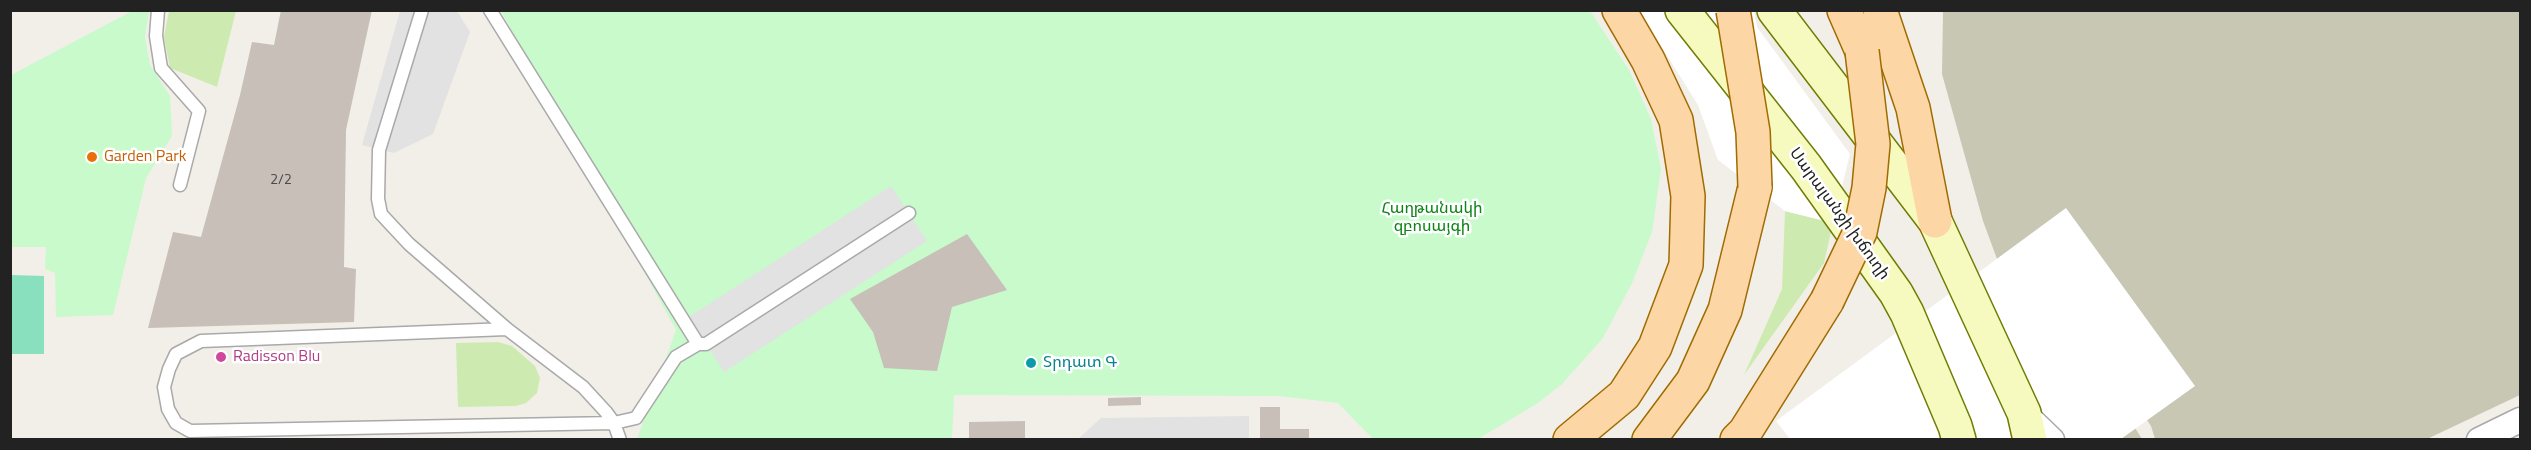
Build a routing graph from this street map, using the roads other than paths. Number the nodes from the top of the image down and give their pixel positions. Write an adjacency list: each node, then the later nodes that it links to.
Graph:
1 (158, 10): 10 (lane)
2 (422, 10): 13 (lane)
3 (490, 10): 14 (lane)
4 (1619, 10): 19 (main road)
5 (1682, 10): 22 (main road, Սարալանջի խճուղի)
6 (1733, 10): 20 (main road, bridge)
7 (1774, 10): 12 (main road)
8 (1844, 10): 21 (main road, bridge)
9 (1880, 10): 12 (main road)
10 (180, 185)
11 (909, 213): 14 (lane)
12 (1935, 221): 17 (main road)
13 (507, 329): 16 (lane); 16 (lane)
14 (698, 344): 16 (lane)
15 (2520, 420): 24 (street)
16 (614, 423): 18 (lane)
17 (2027, 426): 23 (street)
18 (620, 440)
19 (1570, 440)
20 (1649, 440)
21 (1737, 440)
22 (1959, 440)
23 (2052, 440)
24 (2479, 440)

